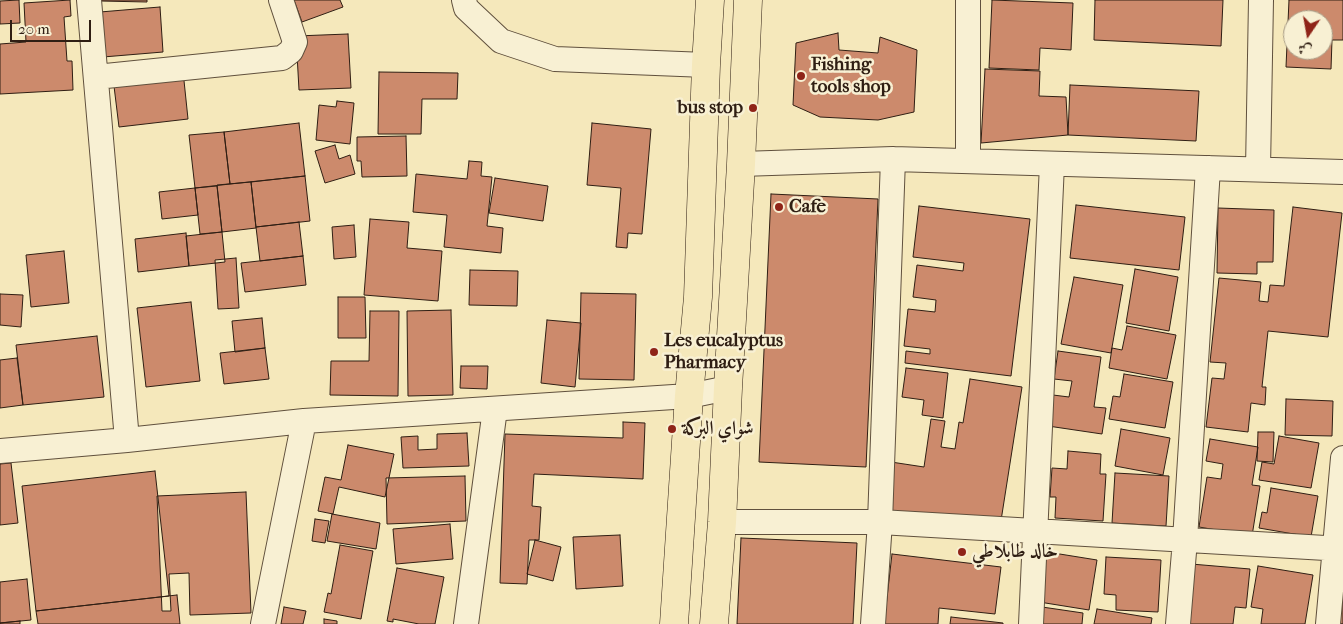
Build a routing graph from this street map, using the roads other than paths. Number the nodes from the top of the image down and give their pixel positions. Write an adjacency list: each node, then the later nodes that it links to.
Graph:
1 (90, 0): 9 (street)
2 (281, 0): 9 (street)
3 (464, 0): 8 (street)
4 (710, 0): 8 (main road)
5 (748, 0): 12 (main road)
6 (968, 0): 11 (street)
7 (1261, 0): 15 (street)
8 (706, 65): 18 (main road)
9 (96, 77): 21 (street)
10 (893, 159): 11 (street); 12 (street); 25 (street)
11 (968, 161): 13 (street)
12 (740, 164): 17 (main road)
13 (1052, 164): 14 (street); 26 (street)
14 (1208, 168): 15 (street); 27 (street)
15 (1258, 169): 16 (street)
16 (1343, 172)
17 (728, 388): 18 (street); 24 (main road)
18 (690, 396): 19 (street); 31 (main road)
19 (495, 409): 20 (street); 30 (street)
20 (304, 422): 21 (street); 29 (street)
21 (127, 440): 22 (street)
22 (0, 451)
23 (1343, 458): 28 (street)
24 (722, 522): 25 (street); 32 (main road)
25 (880, 522): 26 (street); 33 (street)
26 (1036, 532): 27 (street); 34 (street)
27 (1185, 540): 28 (street); 35 (street)
28 (1338, 548): 36 (street)
29 (263, 624)
30 (466, 624)
31 (674, 624)
32 (714, 624)
33 (873, 624)
34 (1031, 624)
35 (1178, 624)
36 (1328, 624)

